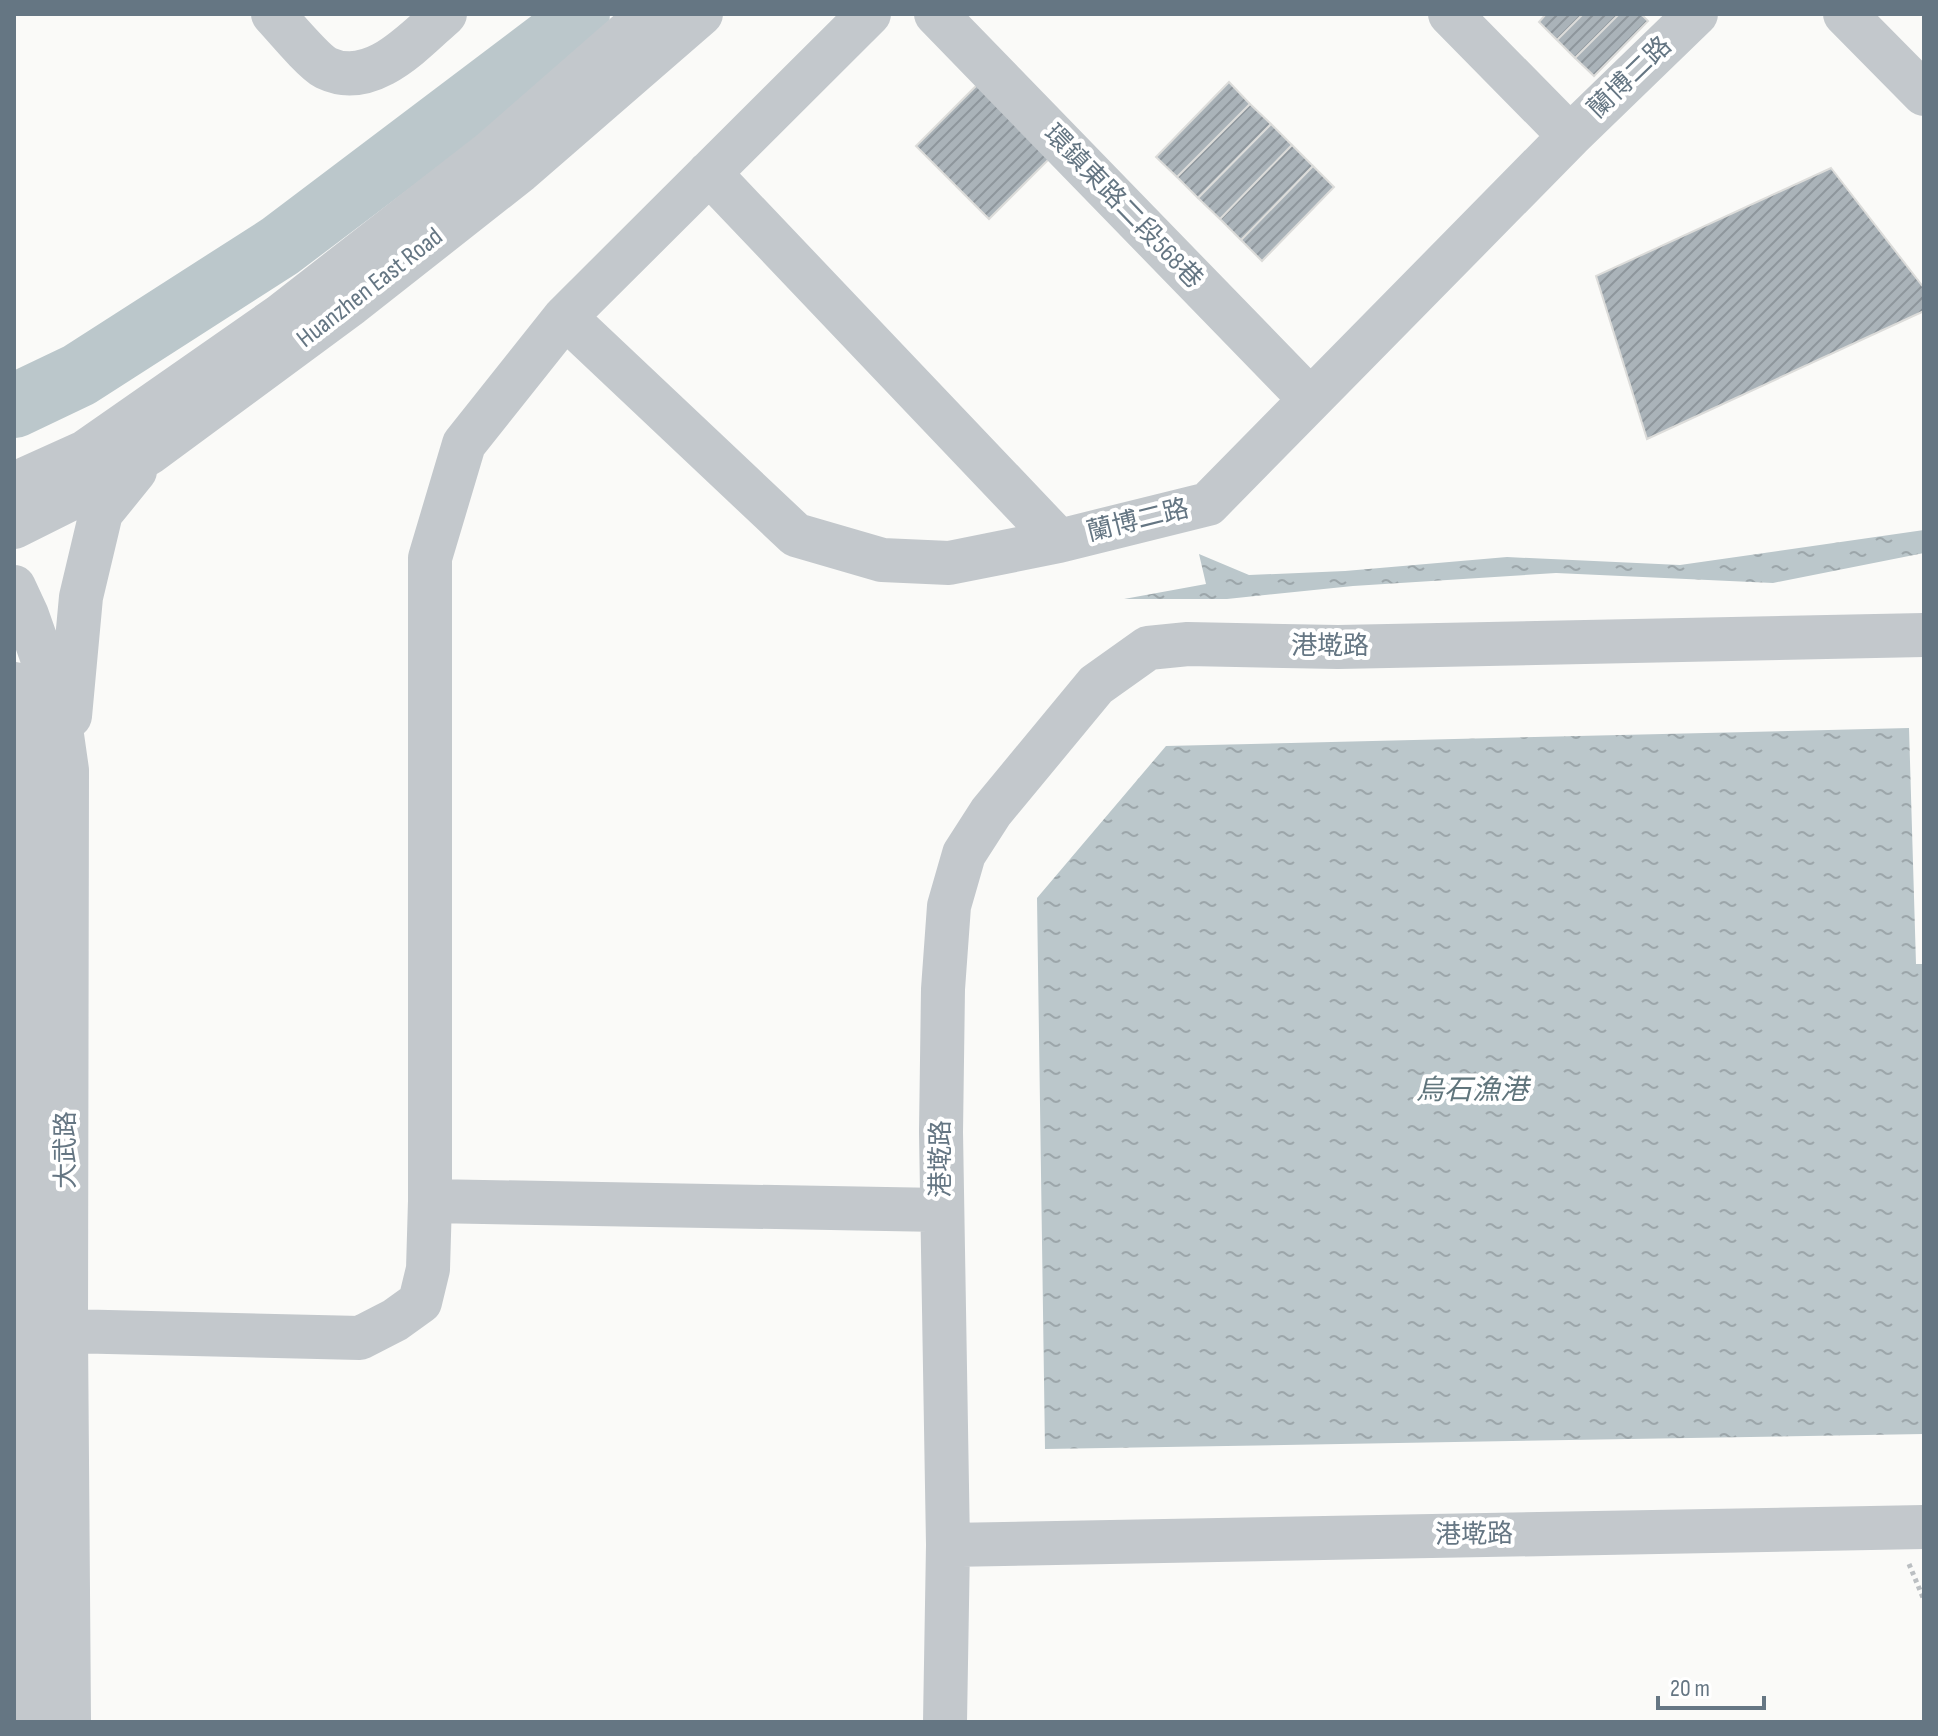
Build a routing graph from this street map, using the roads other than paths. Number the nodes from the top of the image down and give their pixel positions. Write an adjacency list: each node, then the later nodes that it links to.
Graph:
1 (273, 14): 2 (street)
2 (445, 14)
3 (649, 14): 16 (street, Huanzhen East Road)
4 (701, 14): 15 (street, Huanzhen East Road)
5 (869, 14): 12 (street)
6 (936, 14): 14 (street, 環鎮東路二段568巷)
7 (1450, 14): 11 (street)
8 (1696, 14): 11 (street, 蘭博二路)
9 (1845, 14): 10 (street)
10 (1924, 94)
11 (1570, 136): 14 (street, 蘭博二路)
12 (709, 173): 13 (street); 18 (street)
13 (565, 317): 18 (street, 蘭博二路); 24 (street)
14 (1310, 399): 18 (street, 蘭博二路)
15 (149, 453): 17 (street, Huanzhen East Road); 23 (street)
16 (14, 484)
17 (14, 527)
18 (1059, 541)
19 (14, 587): 23 (street, 大武路)
20 (1924, 635): 25 (street, 港墘路)
21 (14, 684): 22 (street, 大武路)
22 (20, 715): 26 (street, 大武路)
23 (67, 770): 26 (street, 大武路)
24 (430, 1201): 25 (street); 26 (street)
25 (941, 1210): 28 (street, 港墘路)
26 (49, 1330): 29 (street, 大武路); 30 (street, 大武路)
27 (1924, 1527): 28 (street, 港墘路)
28 (948, 1545): 31 (street)
29 (31, 1722)
30 (69, 1722)
31 (945, 1722)

